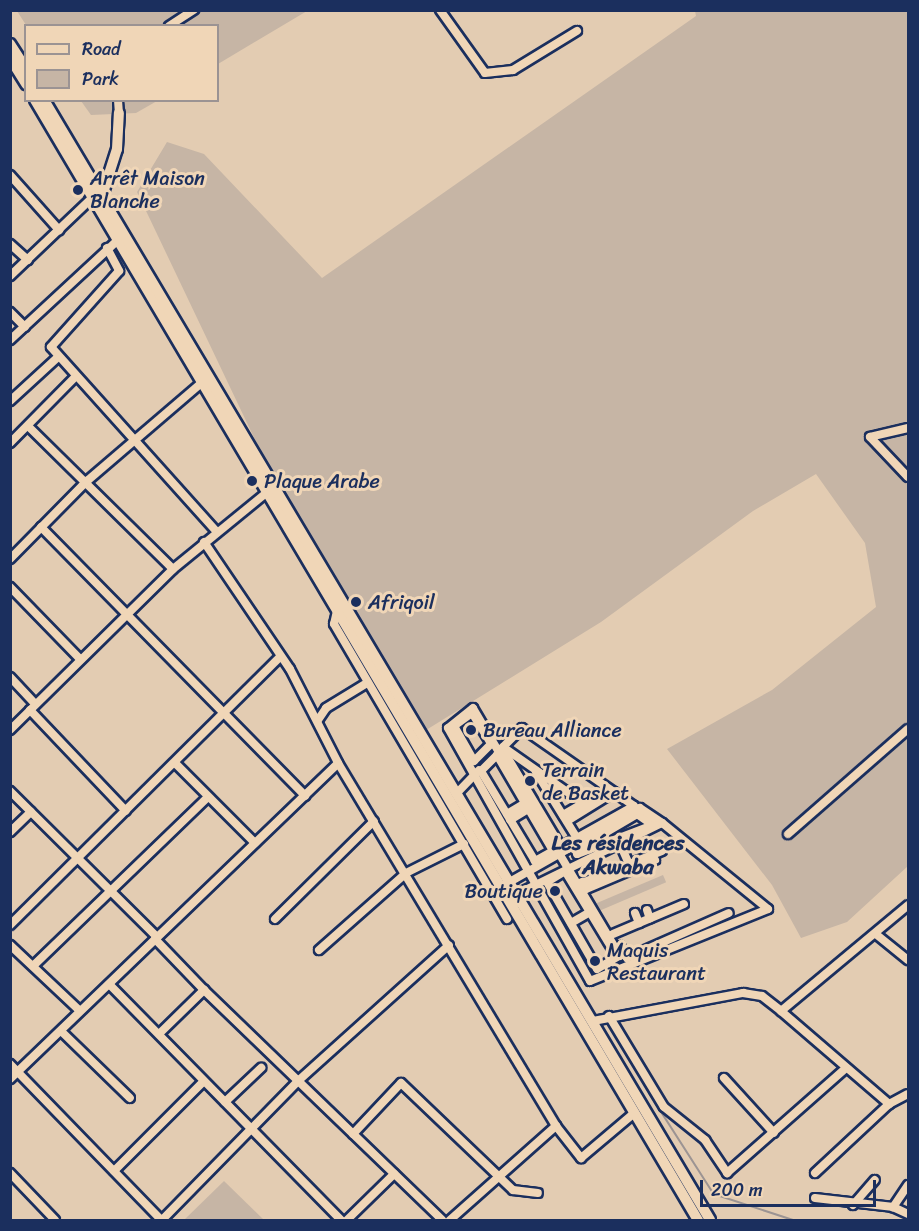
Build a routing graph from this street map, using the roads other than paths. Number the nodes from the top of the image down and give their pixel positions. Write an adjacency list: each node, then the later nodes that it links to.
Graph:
1 (194, 10): 3 (street)
2 (440, 10): 4 (street)
3 (172, 24)
4 (577, 31)
5 (10, 44): 7 (main road)
6 (10, 58): 8 (main road)
7 (24, 66)
8 (24, 81)
9 (36, 102): 14 (main road)
10 (45, 102): 14 (main road)
11 (118, 102): 12 (street)
12 (119, 113): 14 (main road)
13 (10, 175): 15 (street)
14 (97, 197): 15 (street); 16 (main road); 60 (main road)
15 (59, 230): 19 (street)
16 (117, 240): 18 (street); 26 (main road)
17 (10, 244): 19 (street)
18 (107, 248): 22 (street); 24 (street)
19 (27, 260): 20 (street)
20 (10, 276)
21 (10, 312): 22 (street)
22 (25, 327): 23 (street)
23 (10, 340)
24 (57, 358): 25 (street); 27 (street)
25 (74, 378): 28 (street); 30 (street)
26 (200, 384): 30 (street); 34 (main road)
27 (10, 401)
28 (29, 427): 31 (street); 33 (street)
29 (909, 428): 32 (street)
30 (135, 440): 33 (street); 36 (street)
31 (10, 443)
32 (909, 477)
33 (87, 481): 35 (street); 39 (street)
34 (266, 494): 36 (street); 41 (main road)
35 (41, 527): 38 (street); 42 (street)
36 (217, 531): 37 (street)
37 (204, 542): 39 (street); 44 (street)
38 (10, 559)
39 (173, 569): 42 (street)
40 (10, 587): 43 (street)
41 (337, 611): 46 (street); 90 (main road)
42 (124, 615): 43 (street); 48 (street)
43 (79, 658): 47 (street)
44 (279, 658): 48 (street); 49 (street)
45 (10, 677): 47 (street)
46 (367, 683): 49 (street); 77 (street)
47 (32, 707): 51 (street); 67 (street)
48 (222, 714): 53 (street); 62 (street)
49 (318, 720): 54 (street)
50 (909, 729): 74 (street)
51 (10, 730)
52 (497, 747): 52 (street); 55 (street); 56 (street); 56 (street); 59 (street); 61 (street); 66 (street); 80 (street)
53 (175, 763): 63 (street); 67 (street)
54 (338, 763): 62 (street); 71 (street)
55 (534, 768): 57 (street); 64 (street)
56 (479, 774): 60 (street); 65 (street); 69 (street); 85 (street)
57 (544, 784): 61 (street); 70 (street)
58 (10, 791): 68 (street)
59 (611, 793): 64 (street); 70 (street); 75 (street)
60 (456, 794): 88 (main road)
61 (529, 794): 75 (street)
62 (305, 796): 76 (street)
63 (208, 797): 76 (street); 91 (street)
64 (583, 803): 70 (street)
65 (527, 806): 69 (street); 69 (street)
66 (640, 808): 72 (street); 80 (street)
67 (126, 811): 81 (street)
68 (31, 812): 73 (street); 81 (street)
69 (508, 817)
70 (565, 818): 75 (street)
71 (374, 821): 86 (street); 99 (street)
72 (660, 825): 72 (street); 78 (street); 84 (street); 87 (street)
73 (10, 832)
74 (788, 834)
75 (577, 838)
76 (255, 843): 106 (street)
77 (464, 844): 86 (street); 100 (street)
78 (621, 846): 83 (street); 89 (street)
79 (662, 851): 83 (street)
80 (560, 854): 84 (street); 85 (street)
81 (80, 860): 91 (street); 102 (street)
82 (655, 860): 89 (street)
83 (629, 864): 89 (street)
84 (567, 867): 87 (street); 110 (street)
85 (532, 870): 87 (street); 88 (street)
86 (406, 873): 108 (street); 109 (street)
87 (538, 880): 92 (street)
88 (509, 882): 90 (street); 92 (main road)
89 (584, 886): 104 (street)
90 (498, 889): 93 (main road)
91 (110, 891): 106 (street); 112 (street)
92 (516, 894): 93 (street); 118 (main road)
93 (505, 901): 133 (main road)
94 (684, 904): 101 (street)
95 (909, 905): 105 (street)
96 (635, 913): 101 (street)
97 (729, 913): 104 (street)
98 (591, 914): 103 (street); 103 (street); 103 (street)
99 (275, 919)
100 (507, 919)
101 (646, 920): 104 (street)
102 (10, 925)
103 (572, 925)
104 (613, 934)
105 (877, 935): 111 (street); 116 (street)
106 (156, 938): 113 (street); 114 (street)
107 (10, 945): 112 (street)
108 (449, 945): 128 (street); 134 (street)
109 (319, 950)
110 (620, 956)
111 (909, 960)
112 (33, 966): 115 (street)
113 (110, 985): 115 (street); 120 (street)
114 (204, 990): 120 (street); 128 (street)
115 (80, 1011): 119 (street)
116 (781, 1011): 117 (street); 123 (street)
117 (609, 1016): 118 (street); 136 (street)
118 (593, 1021): 157 (main road)
119 (61, 1031): 124 (street); 130 (street)
120 (160, 1033): 127 (street)
121 (10, 1064): 124 (street)
122 (261, 1068): 131 (street)
123 (846, 1068): 132 (street); 136 (street)
124 (18, 1072): 126 (street); 138 (street)
125 (724, 1078): 136 (street)
126 (10, 1079)
127 (204, 1080): 131 (street); 138 (street)
128 (298, 1081): 135 (street); 137 (street)
129 (909, 1094): 132 (street)
130 (130, 1098)
131 (225, 1102): 135 (street)
132 (889, 1104): 140 (street)
133 (633, 1114): 134 (street); 156 (main road)
134 (556, 1126): 142 (street)
135 (252, 1128): 151 (street); 152 (street)
136 (774, 1133)
137 (353, 1134): 141 (street); 142 (street)
138 (114, 1171): 151 (street)
139 (10, 1173): 150 (street)
140 (815, 1173)
141 (394, 1174): 153 (street); 154 (street)
142 (498, 1176): 145 (street); 155 (street)
143 (875, 1180): 147 (street)
144 (909, 1185): 148 (street)
145 (538, 1193)
146 (815, 1198): 147 (street)
147 (854, 1204): 148 (street)
148 (893, 1207): 149 (street)
149 (909, 1214)
150 (52, 1219)
151 (162, 1221)
152 (341, 1221)
153 (347, 1221)
154 (442, 1221)
155 (450, 1221)
156 (698, 1221)
157 (710, 1221)

